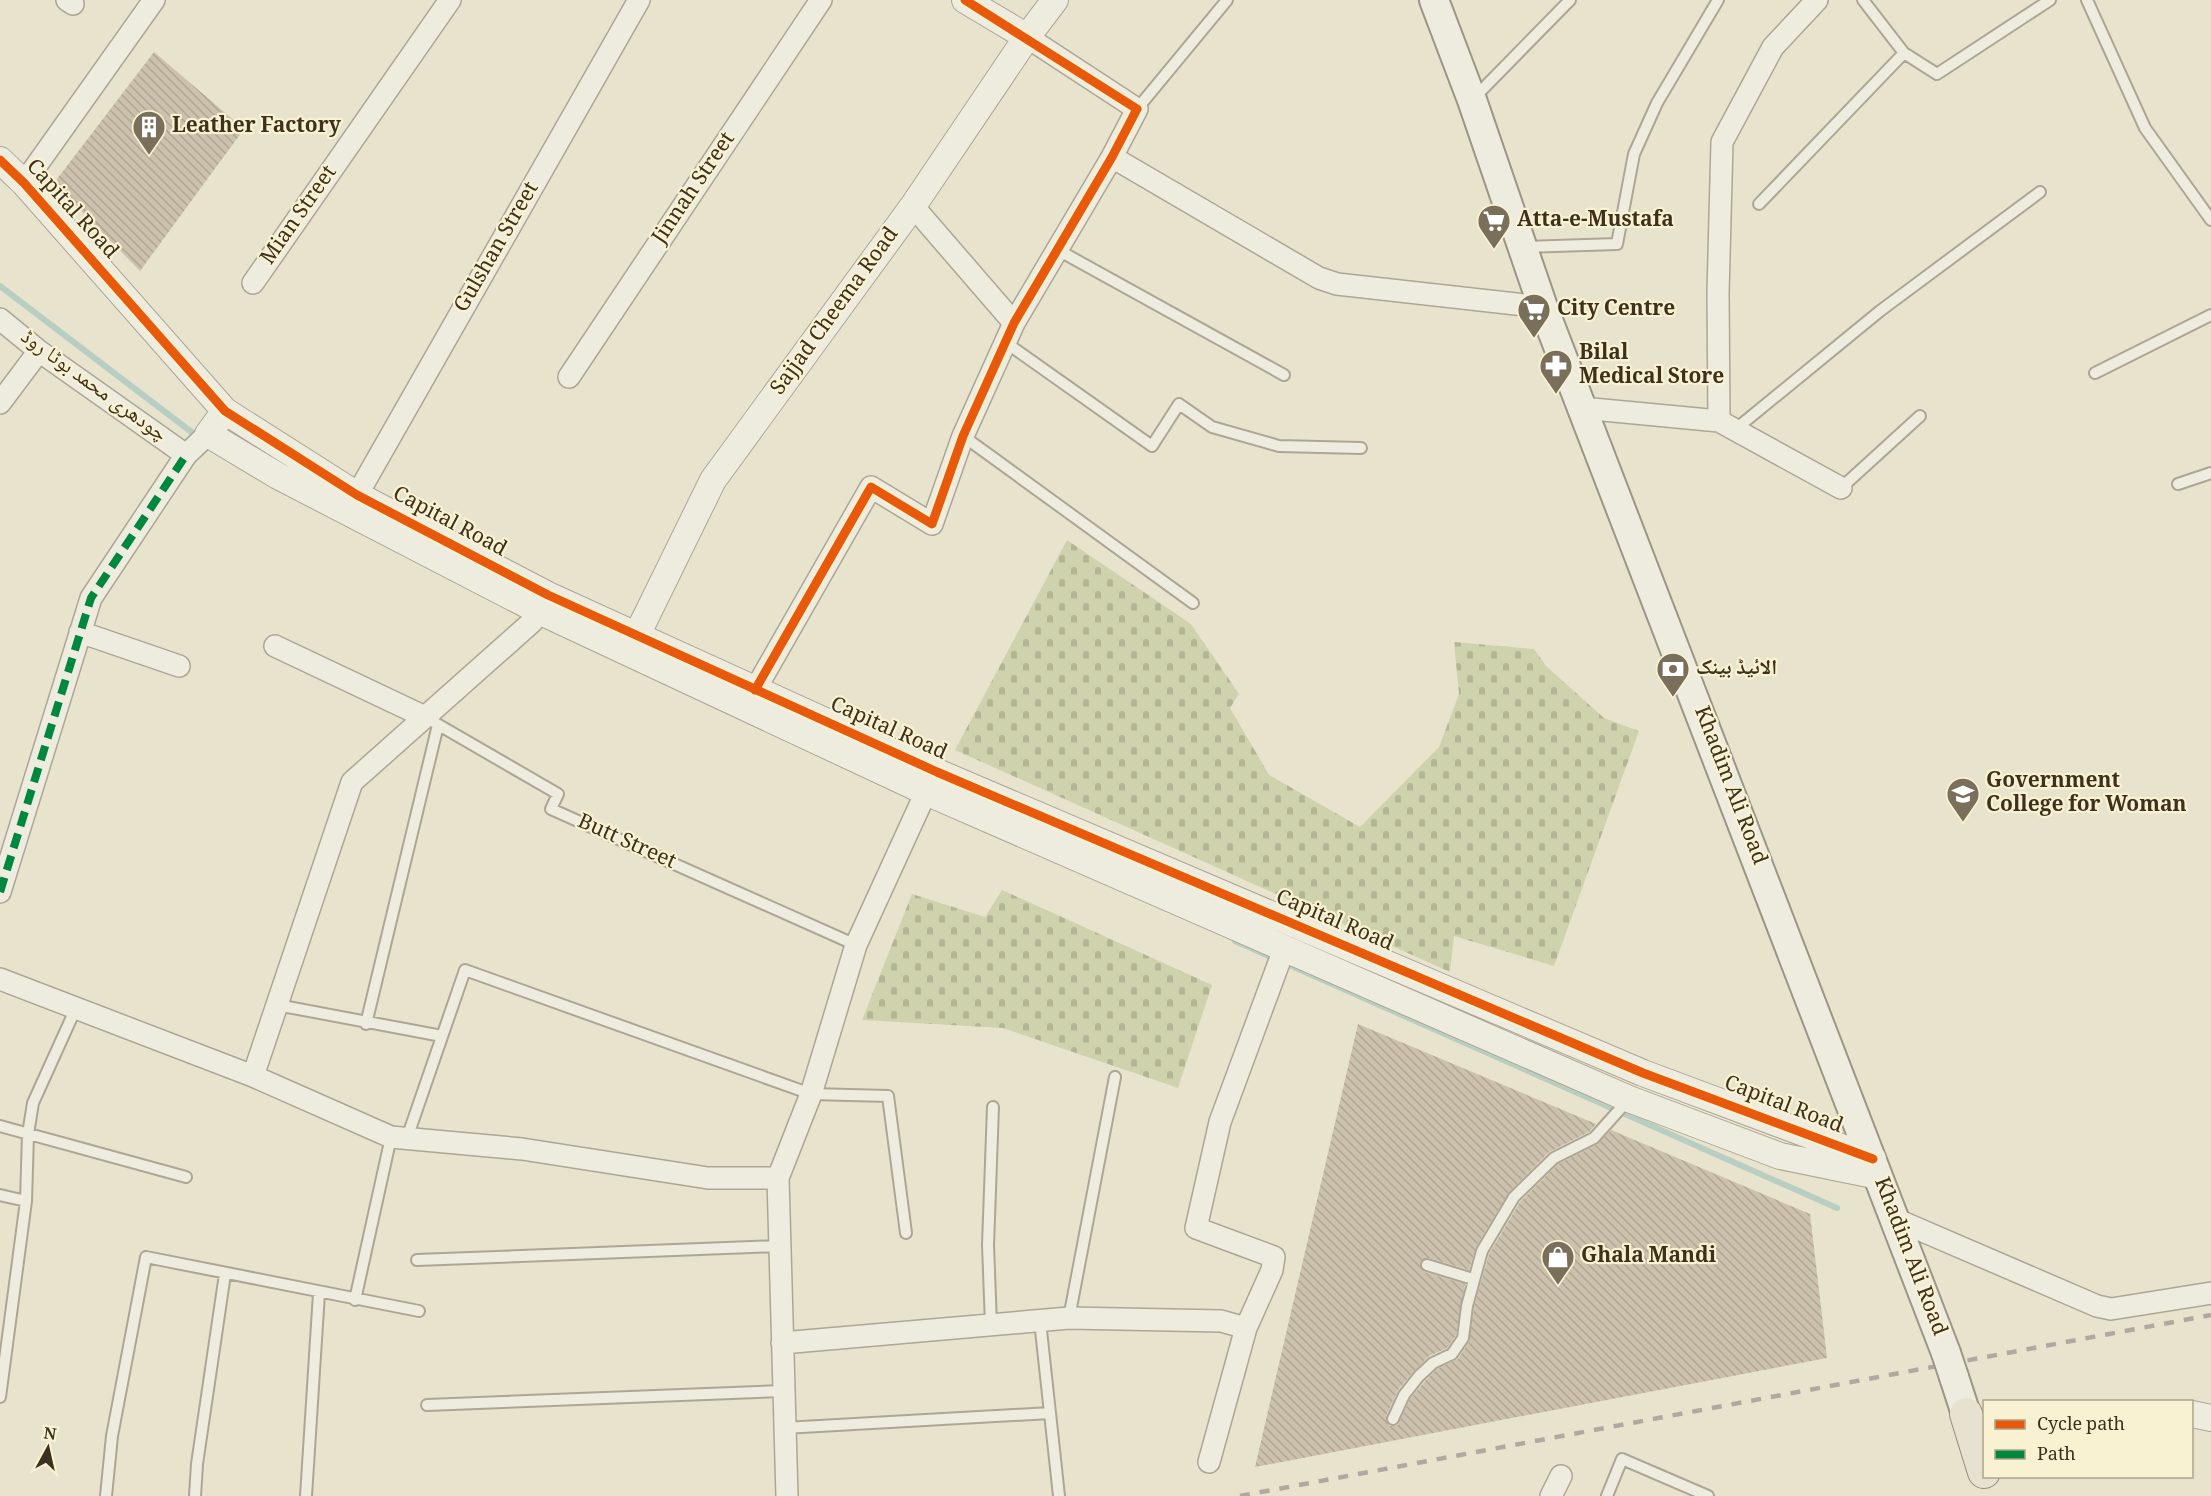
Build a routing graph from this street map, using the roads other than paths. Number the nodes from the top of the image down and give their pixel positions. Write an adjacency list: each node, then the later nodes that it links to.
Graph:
1 (154, 0): 21 (street)
2 (450, 0): 28 (street, Mian Street)
3 (639, 0): 49 (street, Gulshan Street)
4 (821, 0): 36 (street, Jinnah Street)
5 (965, 0): 15 (street)
6 (1055, 0): 15 (street, Sajjad Cheema Road)
7 (1227, 0): 18 (lane)
8 (1434, 0): 17 (main road, Khadim Ali Road)
9 (1570, 0): 17 (lane)
10 (1718, 0): 26 (lane)
11 (1817, 0): 41 (street)
12 (1863, 0): 16 (lane)
13 (2050, 0): 16 (lane)
14 (2087, 0): 25 (lane)
15 (1027, 37): 18 (street); 24 (street, Sajjad Cheema Road)
16 (1904, 53): 23 (lane)
17 (1472, 100): 26 (main road, Khadim Ali Road)
18 (1137, 109): 19 (street)
19 (1112, 157): 27 (street); 29 (street)
20 (0, 160): 21 (street, Capital Road)
21 (24, 183): 39 (street, Capital Road)
22 (2040, 192): 41 (lane)
23 (1759, 204)
24 (913, 206): 32 (street); 54 (street, Sajjad Cheema Road)
25 (2211, 220)
26 (1520, 247): 29 (main road, Khadim Ali Road)
27 (1058, 250): 32 (street); 35 (lane)
28 (253, 283)
29 (1543, 307): 38 (main road, Khadim Ali Road)
30 (2211, 315): 34 (lane)
31 (0, 319): 33 (street, چودھری محمد بوٹا روڈ)
32 (1009, 333): 43 (street); 44 (lane)
33 (39, 351): 37 (street); 45 (street, چودھری محمد بوٹا روڈ)
34 (2095, 373)
35 (1284, 375)
36 (569, 377)
37 (0, 403)
38 (1582, 408): 41 (street); 77 (main road, Khadim Ali Road)
39 (225, 411): 42 (street); 49 (street, Capital Road)
40 (1920, 416): 48 (lane)
41 (1728, 425): 48 (street)
42 (208, 434): 45 (street); 51 (street)
43 (963, 436): 50 (lane); 56 (street)
44 (1361, 448)
45 (186, 455): 52 (street)
46 (2211, 473): 47 (lane)
47 (2178, 484)
48 (1841, 488)
49 (357, 495): 51 (street, Capital Road)
50 (1193, 603)
51 (539, 610): 54 (street, Capital Road); 57 (street)
52 (80, 632): 55 (street); 59 (street)
53 (275, 646): 57 (street)
54 (628, 646): 56 (street, Capital Road); 58 (street)
55 (179, 666)
56 (755, 690): 58 (street, Capital Road)
57 (432, 721): 61 (lane, Butt Street); 64 (street); 66 (lane)
58 (931, 782): 61 (street); 62 (street); 68 (street, Capital Road)
59 (7, 842): 60 (street)
60 (0, 892)
61 (856, 945): 71 (street)
62 (1284, 949): 72 (street); 96 (street)
63 (0, 979): 65 (street)
64 (277, 1005): 66 (lane); 69 (street)
65 (76, 1008): 69 (street); 75 (lane)
66 (366, 1024): 67 (lane)
67 (442, 1036): 71 (lane); 76 (lane)
68 (1643, 1073): 72 (street); 77 (street, Capital Road)
69 (253, 1076): 76 (street)
70 (1115, 1077): 93 (lane)
71 (811, 1094): 79 (street); 83 (lane)
72 (1628, 1100): 77 (street); 88 (lane)
73 (993, 1107): 95 (lane)
74 (0, 1126): 75 (lane)
75 (28, 1134): 78 (lane); 81 (lane)
76 (399, 1137): 79 (street); 91 (lane)
77 (1876, 1167): 82 (main road, Khadim Ali Road)
78 (186, 1177)
79 (778, 1178): 84 (street)
80 (0, 1195): 81 (lane)
81 (26, 1201): 98 (lane)
82 (1895, 1219): 90 (street); 105 (main road, Khadim Ali Road)
83 (906, 1233)
84 (780, 1246): 85 (lane); 97 (street)
85 (417, 1260)
86 (1427, 1265): 88 (lane)
87 (225, 1274): 89 (lane); 115 (lane); 116 (lane)
88 (1473, 1279): 108 (lane)
89 (319, 1293): 91 (lane); 117 (lane)
90 (2211, 1293)
91 (355, 1300): 92 (lane)
92 (419, 1311)
93 (1069, 1318): 94 (street); 96 (street)
94 (1040, 1321): 95 (street); 104 (lane)
95 (991, 1325): 97 (street)
96 (1246, 1328): 110 (street)
97 (782, 1343): 99 (street)
98 (2, 1368): 100 (lane)
99 (783, 1391): 102 (lane); 109 (street)
100 (0, 1397)
101 (2193, 1404): 103 (street)
102 (427, 1405)
103 (2211, 1405)
104 (1050, 1413): 109 (lane); 119 (lane)
105 (1975, 1413): 111 (main road, Khadim Ali Road)
106 (2193, 1414): 107 (street)
107 (2211, 1418)
108 (1394, 1419)
109 (784, 1428): 118 (street)
110 (1209, 1462)
111 (1983, 1465)
112 (1560, 1476): 120 (street)
113 (1987, 1478): 122 (main road)
114 (1702, 1495): 121 (lane)
115 (106, 1496)
116 (195, 1496)
117 (306, 1496)
118 (787, 1496)
119 (1059, 1496)
120 (1551, 1496)
121 (1607, 1496)
122 (1992, 1496)

